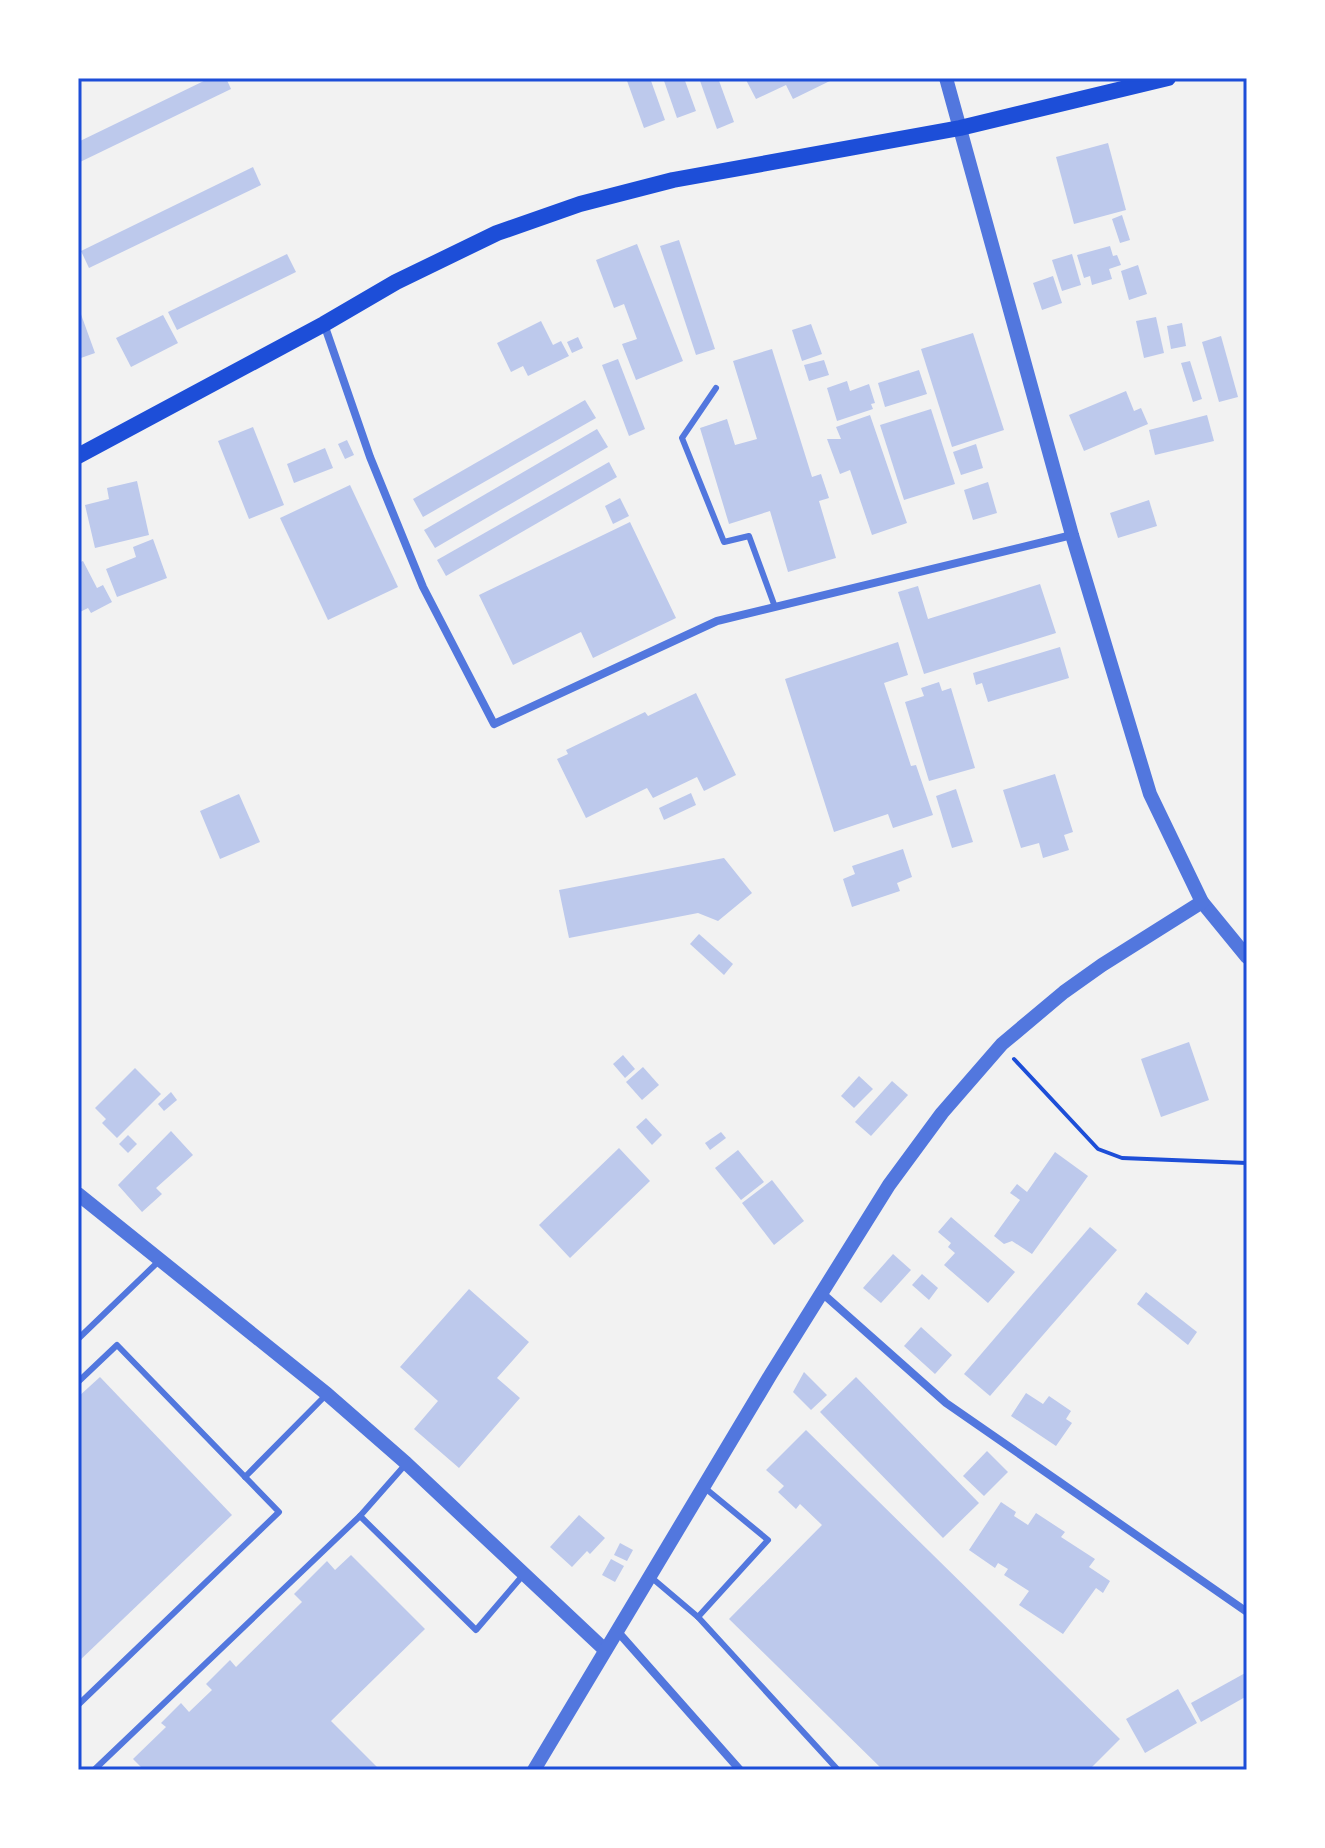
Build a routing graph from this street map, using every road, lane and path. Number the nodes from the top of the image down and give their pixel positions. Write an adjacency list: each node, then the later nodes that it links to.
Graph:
1 (946, 78): 3 (street)
2 (1168, 78): 3 (main road)
3 (960, 128): 4 (main road); 7 (street)
4 (324, 324): 6 (main road); 8 (street)
5 (716, 388): 8 (lane)
6 (78, 456)
7 (1072, 535): 8 (street); 9 (street)
8 (775, 607)
9 (1202, 902): 10 (street); 11 (street)
10 (1247, 957)
11 (1002, 1044): 12 (path); 15 (street)
12 (1247, 1163)
13 (78, 1194): 14 (street)
14 (162, 1259): 16 (lane); 18 (street)
15 (822, 1293): 21 (street); 25 (street)
16 (78, 1339)
17 (78, 1382): 20 (lane)
18 (327, 1394): 19 (street); 20 (lane)
19 (406, 1463): 22 (lane); 23 (street)
20 (245, 1477): 29 (lane)
21 (705, 1488): 24 (street); 26 (lane)
22 (360, 1516): 23 (lane); 30 (lane)
23 (524, 1574): 28 (street)
24 (651, 1578): 26 (lane); 27 (street)
25 (1247, 1612)
26 (698, 1617): 33 (lane)
27 (618, 1632): 28 (street); 32 (street)
28 (605, 1650): 31 (street)
29 (78, 1705)
30 (94, 1770)
31 (534, 1770)
32 (740, 1770)
33 (838, 1770)

